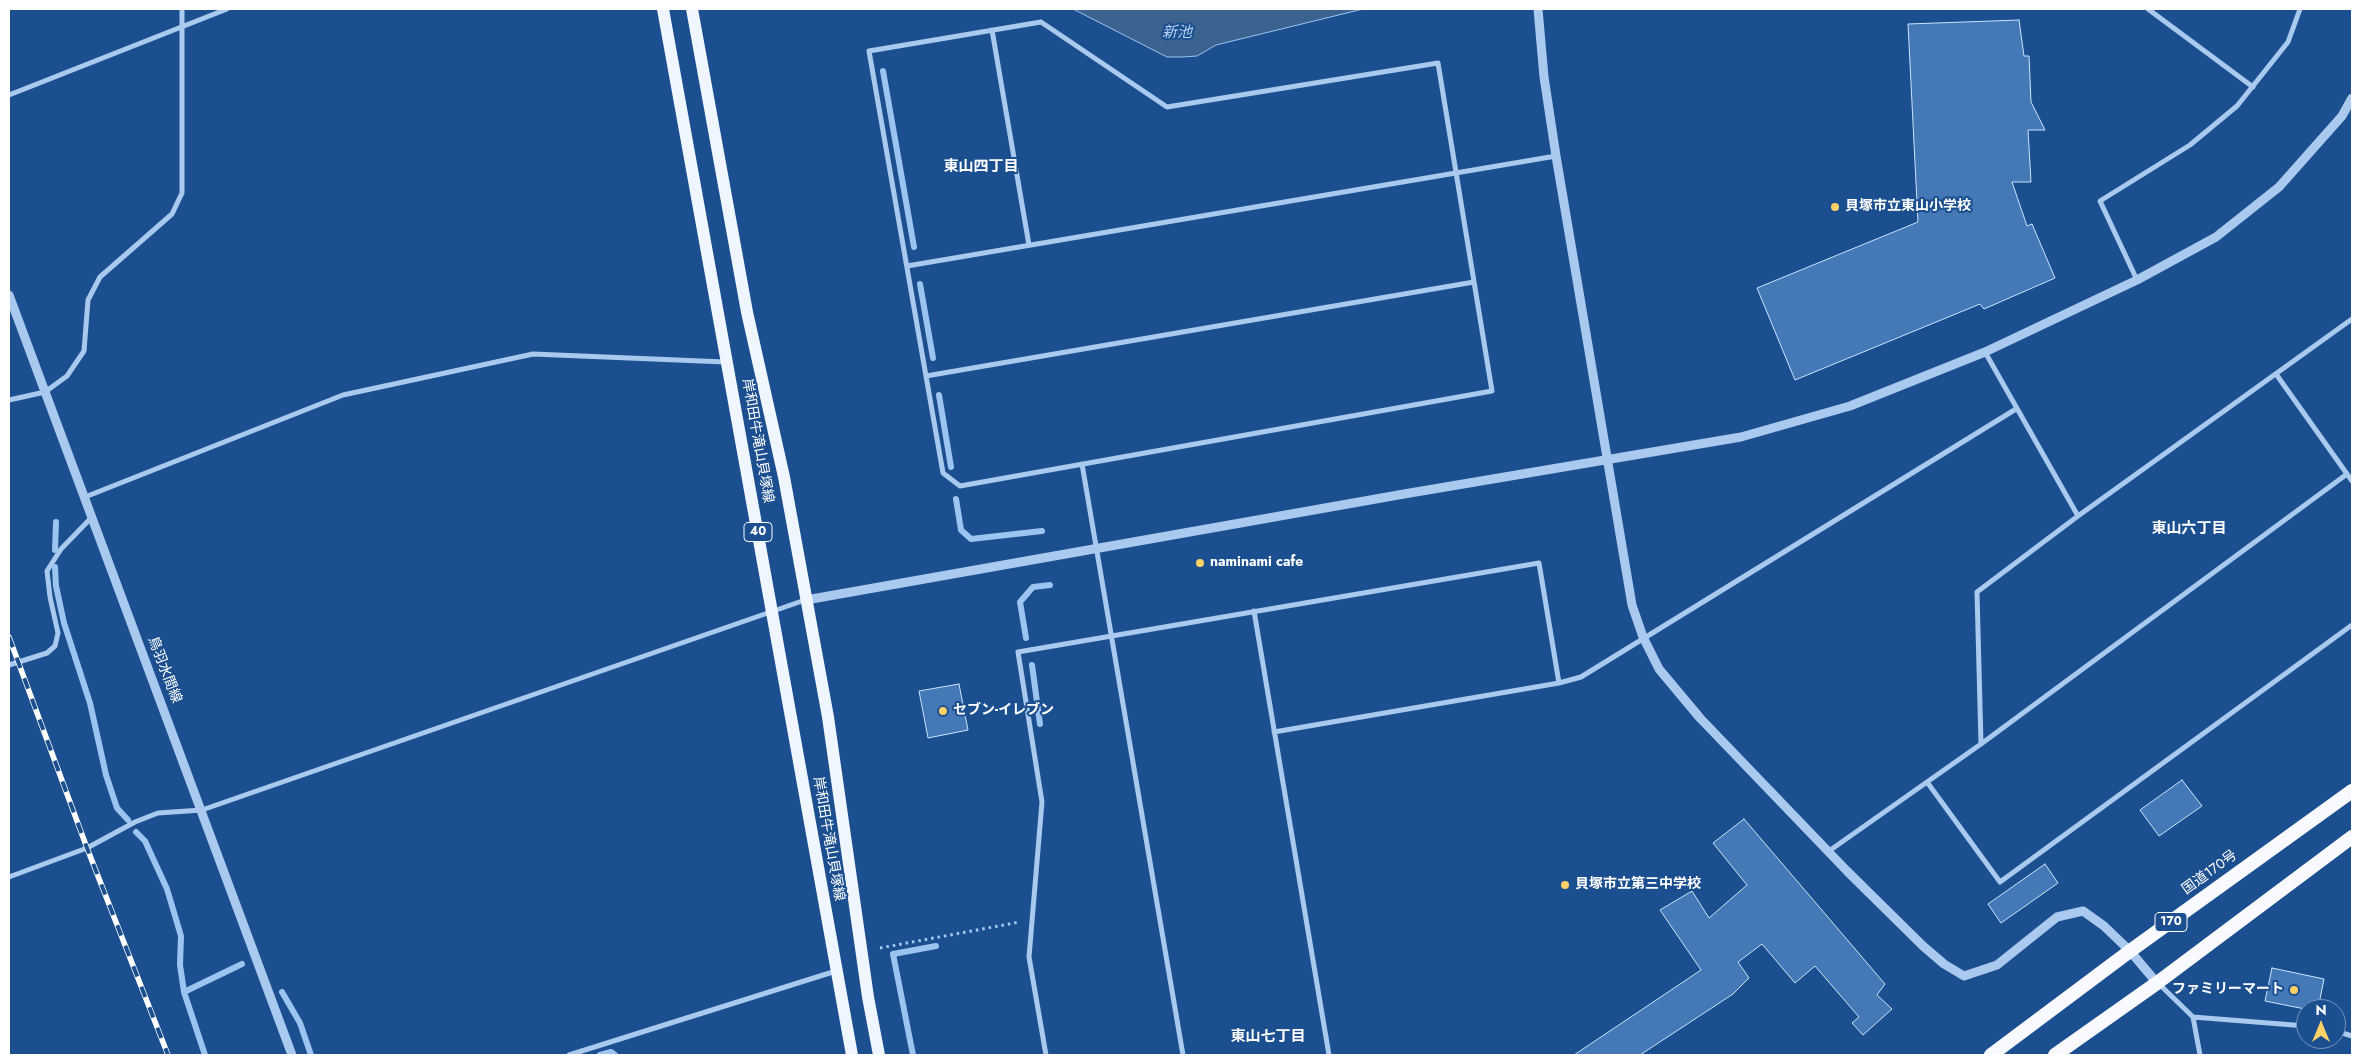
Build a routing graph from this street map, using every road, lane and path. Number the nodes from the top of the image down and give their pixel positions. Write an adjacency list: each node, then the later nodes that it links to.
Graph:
1 (182, 9): 8 (street)
2 (227, 9): 8 (street)
3 (663, 9): 22 (main road, 岸和田牛滝山貝塚線 / 40)
4 (692, 9): 36 (main road, 岸和田牛滝山貝塚線 / 40)
5 (1538, 9): 13 (street)
6 (2148, 9): 10 (street)
7 (2300, 9): 10 (street)
8 (181, 26): 11 (street); 25 (street)
9 (992, 30): 14 (street); 15 (street); 16 (street)
10 (2253, 87): 17 (street)
11 (9, 95)
12 (2352, 98): 17 (street)
13 (1556, 156): 14 (street); 28 (street)
14 (1456, 173): 15 (street); 18 (street)
15 (1029, 245): 16 (street)
16 (907, 266): 24 (street)
17 (2137, 280): 21 (street)
18 (1474, 282): 24 (street); 29 (street)
19 (9, 295): 25 (street, 鳥羽水間線)
20 (2352, 319): 23 (street)
21 (1985, 352): 27 (street); 28 (street)
22 (728, 363): 32 (street); 38 (main road, 岸和田牛滝山貝塚線 / 40)
23 (2276, 374): 30 (street); 34 (street)
24 (926, 376): 29 (street)
25 (45, 392): 26 (street); 32 (street, 鳥羽水間線)
26 (9, 400)
27 (2016, 409): 34 (street); 41 (street)
28 (1608, 460): 35 (street); 41 (street)
29 (1082, 464): 35 (street)
30 (2347, 474): 31 (street); 45 (street)
31 (2352, 482)
32 (85, 497): 33 (street, 鳥羽水間線)
33 (92, 516): 42 (street); 48 (street, 鳥羽水間線)
34 (2078, 516): 45 (street)
35 (1097, 548): 36 (street); 40 (street)
36 (806, 600): 38 (street); 62 (main road, 岸和田牛滝山貝塚線 / 40)
37 (1254, 611): 40 (street); 43 (street); 44 (street)
38 (773, 612): 48 (street); 55 (main road, 岸和田牛滝山貝塚線 / 40)
39 (2352, 625): 46 (street)
40 (1112, 635): 52 (street); 64 (street)
41 (1643, 637): 43 (street); 50 (street)
42 (9, 665)
43 (1559, 683): 44 (street)
44 (1274, 732): 65 (street)
45 (1981, 744): 46 (street)
46 (1927, 782): 50 (street)
47 (2352, 791): 54 (highway, 国道170号 / 170)
48 (202, 810): 51 (street); 59 (street, 鳥羽水間線)
49 (2352, 837): 56 (highway)
50 (1828, 851): 54 (street)
51 (9, 876)
52 (1032, 920): 53 (path); 63 (street)
53 (880, 948)
54 (2130, 951): 56 (street); 66 (highway, 国道170号 / 170)
55 (837, 971): 60 (street); 61 (main road, 岸和田牛滝山貝塚線 / 40)
56 (2157, 983): 57 (street); 67 (highway)
57 (2193, 1017): 58 (street); 68 (street)
58 (2296, 1025)
59 (292, 1055)
60 (569, 1055)
61 (852, 1055)
62 (879, 1055)
63 (1046, 1055)
64 (1183, 1055)
65 (1329, 1055)
66 (1991, 1055)
67 (2055, 1055)
68 (2200, 1055)

